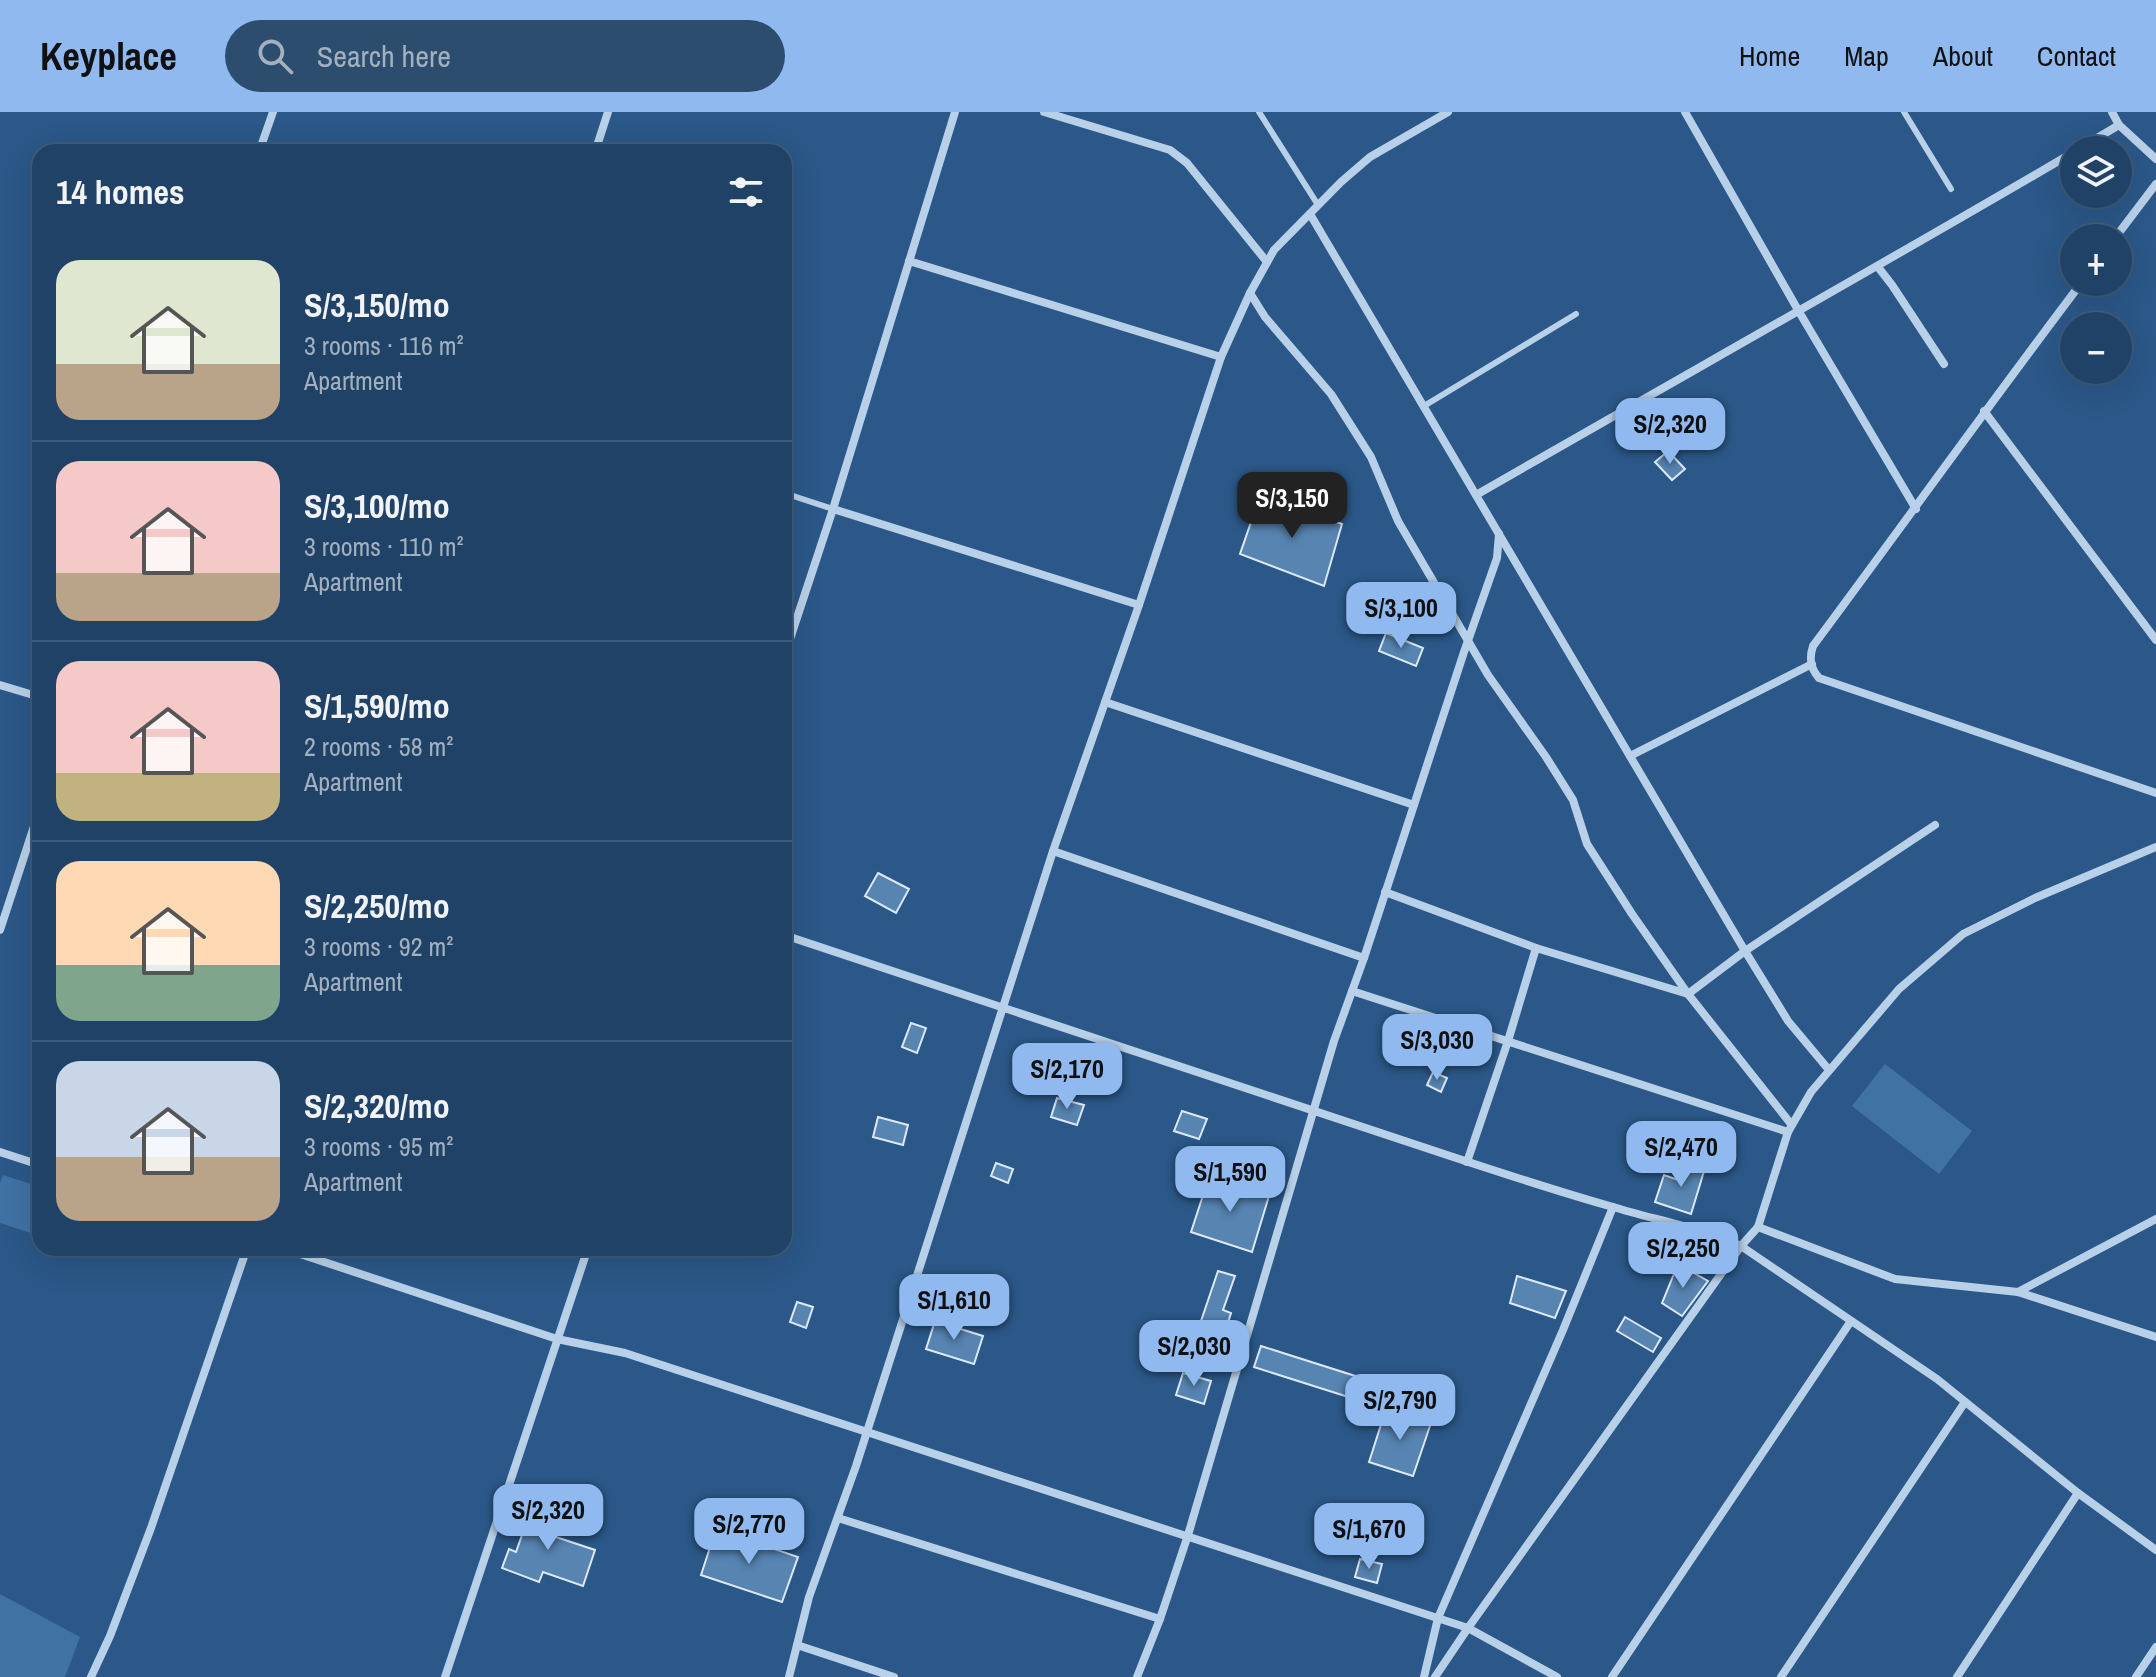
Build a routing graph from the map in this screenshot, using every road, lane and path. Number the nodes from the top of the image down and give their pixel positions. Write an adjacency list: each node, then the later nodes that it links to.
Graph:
1 (273, 112): 12 (street)
2 (608, 112): 13 (street)
3 (955, 112): 21 (street)
4 (1044, 112): 22 (street)
5 (1259, 112): 18 (lane)
6 (1448, 112): 18 (street)
7 (1685, 112): 26 (street)
8 (1904, 112): 17 (lane)
9 (2112, 112): 10 (street)
10 (2119, 125): 11 (street); 14 (street)
11 (2101, 136)
12 (262, 144)
13 (598, 144)
14 (2156, 159)
15 (2060, 160): 23 (street)
16 (2156, 184): 20 (street)
17 (1951, 189)
18 (1318, 205): 19 (street)
19 (1310, 214): 22 (street); 30 (street)
20 (2126, 224)
21 (909, 261): 28 (street); 34 (street)
22 (1267, 262): 24 (street)
23 (1878, 267): 26 (street); 29 (street)
24 (1250, 293): 28 (street); 39 (street)
25 (2071, 296): 31 (street)
26 (1798, 310): 32 (street); 35 (street)
27 (1576, 314): 30 (lane)
28 (1221, 357): 37 (street)
29 (1944, 364)
30 (1424, 406): 32 (street)
31 (1984, 411): 35 (street); 40 (street)
32 (1476, 495): 36 (street)
33 (792, 496): 34 (lane)
34 (833, 509): 37 (street); 38 (street)
35 (1916, 509): 41 (street)
36 (1499, 534): 39 (street); 45 (street)
37 (1139, 605): 44 (street)
38 (792, 633)
39 (1469, 639): 47 (street); 59 (street)
40 (2156, 640)
41 (1812, 664): 45 (street); 46 (street)
42 (0, 685): 43 (street)
43 (32, 695)
44 (1105, 702): 47 (street); 51 (street)
45 (1630, 756): 56 (street)
46 (2156, 793)
47 (1414, 805): 52 (street)
48 (1935, 825): 56 (street)
49 (32, 832): 53 (street)
50 (2156, 847): 62 (street)
51 (1053, 851): 57 (street); 60 (street)
52 (1385, 892): 55 (street); 57 (street)
53 (0, 930)
54 (792, 938): 60 (street)
55 (1536, 948): 59 (street); 61 (street)
56 (1745, 951): 59 (street); 62 (street)
57 (1364, 958): 58 (street)
58 (1352, 991): 61 (street); 63 (street)
59 (1688, 994): 64 (street)
60 (1003, 1006): 63 (street); 80 (street)
61 (1508, 1041): 64 (street); 67 (street)
62 (1829, 1070): 64 (street)
63 (1312, 1112): 67 (street); 83 (street)
64 (1790, 1128): 70 (street)
65 (0, 1152): 66 (street)
66 (32, 1162)
67 (1467, 1162): 68 (street)
68 (1613, 1207): 71 (street); 85 (street)
69 (2156, 1219): 75 (street)
70 (1758, 1227): 71 (street); 75 (street)
71 (1741, 1246): 76 (street); 87 (street)
72 (244, 1256): 90 (street)
73 (306, 1256): 78 (street)
74 (585, 1256): 78 (street)
75 (2018, 1292): 77 (street)
76 (1851, 1321): 79 (street); 98 (street)
77 (2156, 1337)
78 (557, 1339): 80 (street); 91 (street)
79 (1965, 1402): 81 (street); 99 (street)
80 (867, 1431): 82 (street); 83 (street)
81 (2078, 1493): 84 (street); 100 (street)
82 (838, 1518): 86 (street); 88 (street)
83 (1188, 1535): 85 (street); 86 (street)
84 (2156, 1550)
85 (1438, 1618): 87 (street); 95 (street)
86 (1160, 1619): 94 (street)
87 (1468, 1628): 96 (street); 97 (street)
88 (797, 1645): 92 (street); 93 (street)
89 (2156, 1647): 101 (street)
90 (92, 1676)
91 (445, 1677)
92 (789, 1677)
93 (894, 1677)
94 (1137, 1677)
95 (1424, 1677)
96 (1435, 1677)
97 (1557, 1677)
98 (1612, 1677)
99 (1781, 1677)
100 (1957, 1677)
101 (2136, 1677)

